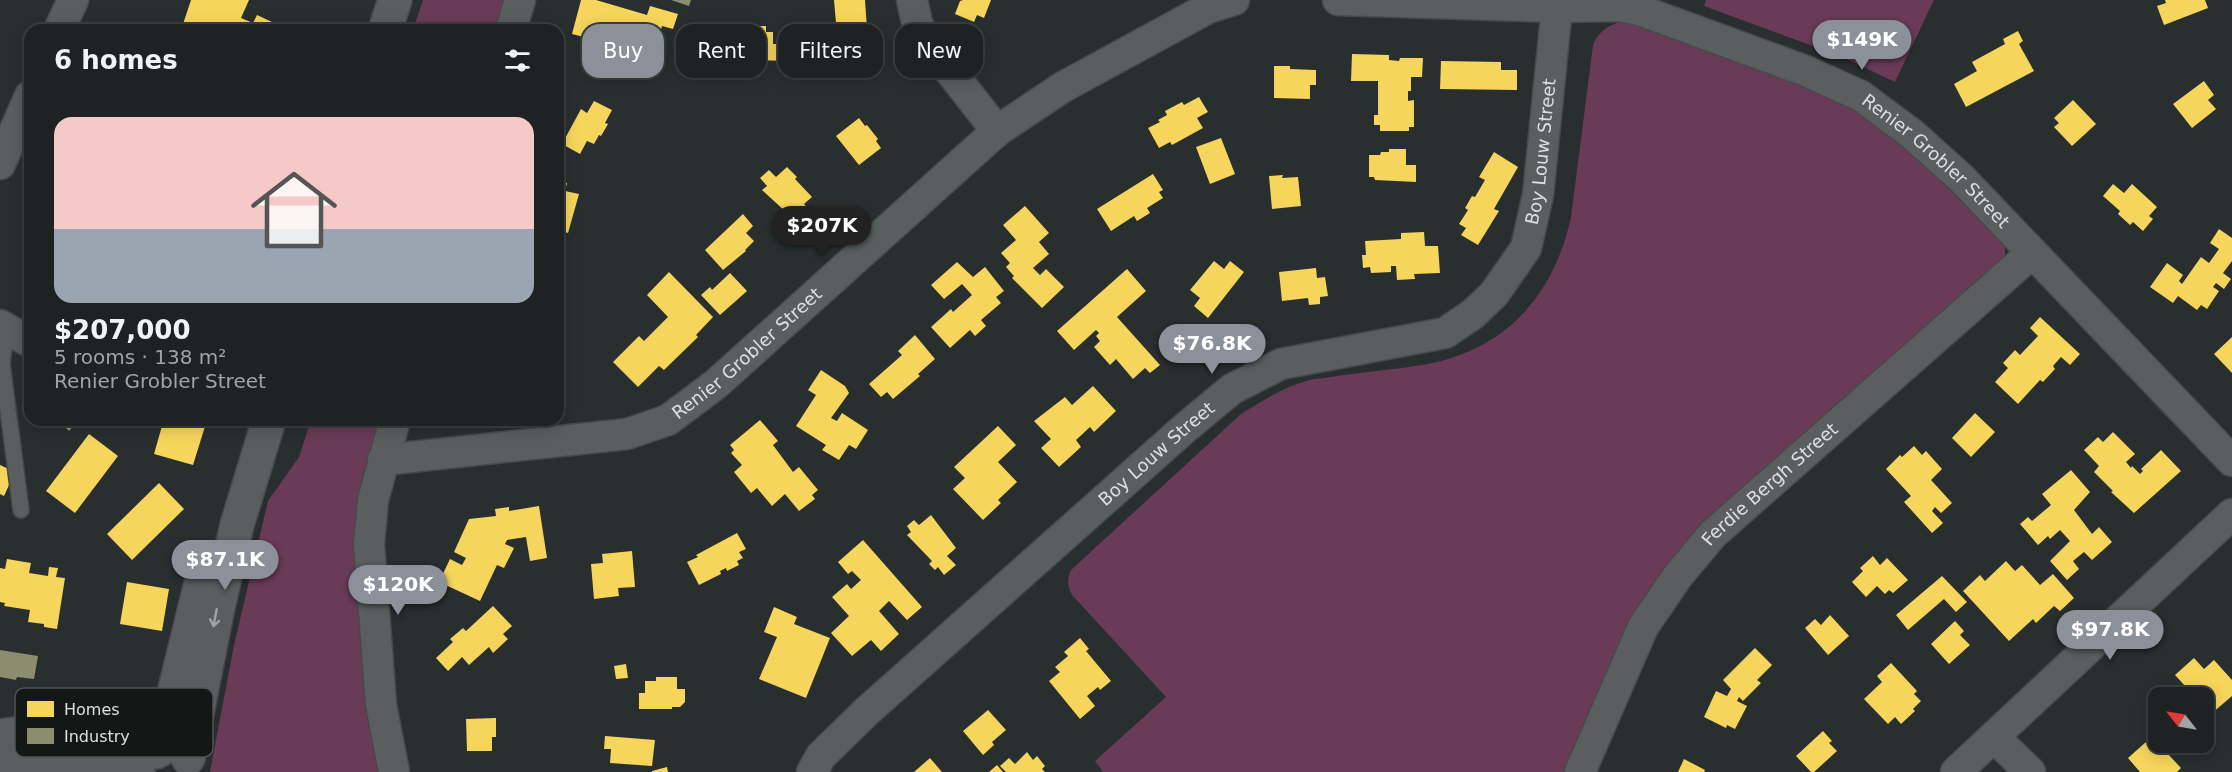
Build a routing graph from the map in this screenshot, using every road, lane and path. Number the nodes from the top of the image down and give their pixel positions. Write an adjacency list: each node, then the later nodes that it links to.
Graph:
1 (73, 0): 8 (street)
2 (395, 0): 9 (street)
3 (520, 0): 10 (street)
4 (912, 0): 12 (street)
5 (1234, 0): 12 (street, Renier Grobler Street)
6 (1338, 0): 7 (street, Renier Grobler Street)
7 (1557, 7): 14 (street, Renier Grobler Street); 31 (street, Boy Louw Street)
8 (62, 24)
9 (387, 24)
10 (513, 24)
11 (24, 110): 13 (street)
12 (997, 131): 19 (street, Renier Grobler Street)
13 (0, 164)
14 (2032, 253): 20 (street, Renier Grobler Street); 32 (street, Ferdie Bergh Street)
15 (12, 332): 21 (lane)
16 (247, 426): 23 (street)
17 (267, 426): 24 (street, one-way to 24)
18 (392, 426): 19 (street)
19 (383, 460): 30 (street)
20 (2232, 461)
21 (21, 510)
22 (2232, 514): 27 (street)
23 (179, 688)
24 (190, 688)
25 (15, 735): 26 (street)
26 (0, 736)
27 (1994, 737): 33 (street); 34 (street)
28 (0, 762): 29 (street)
29 (164, 763)
30 (394, 772)
31 (812, 772)
32 (1580, 772)
33 (1956, 772)
34 (2030, 772)

